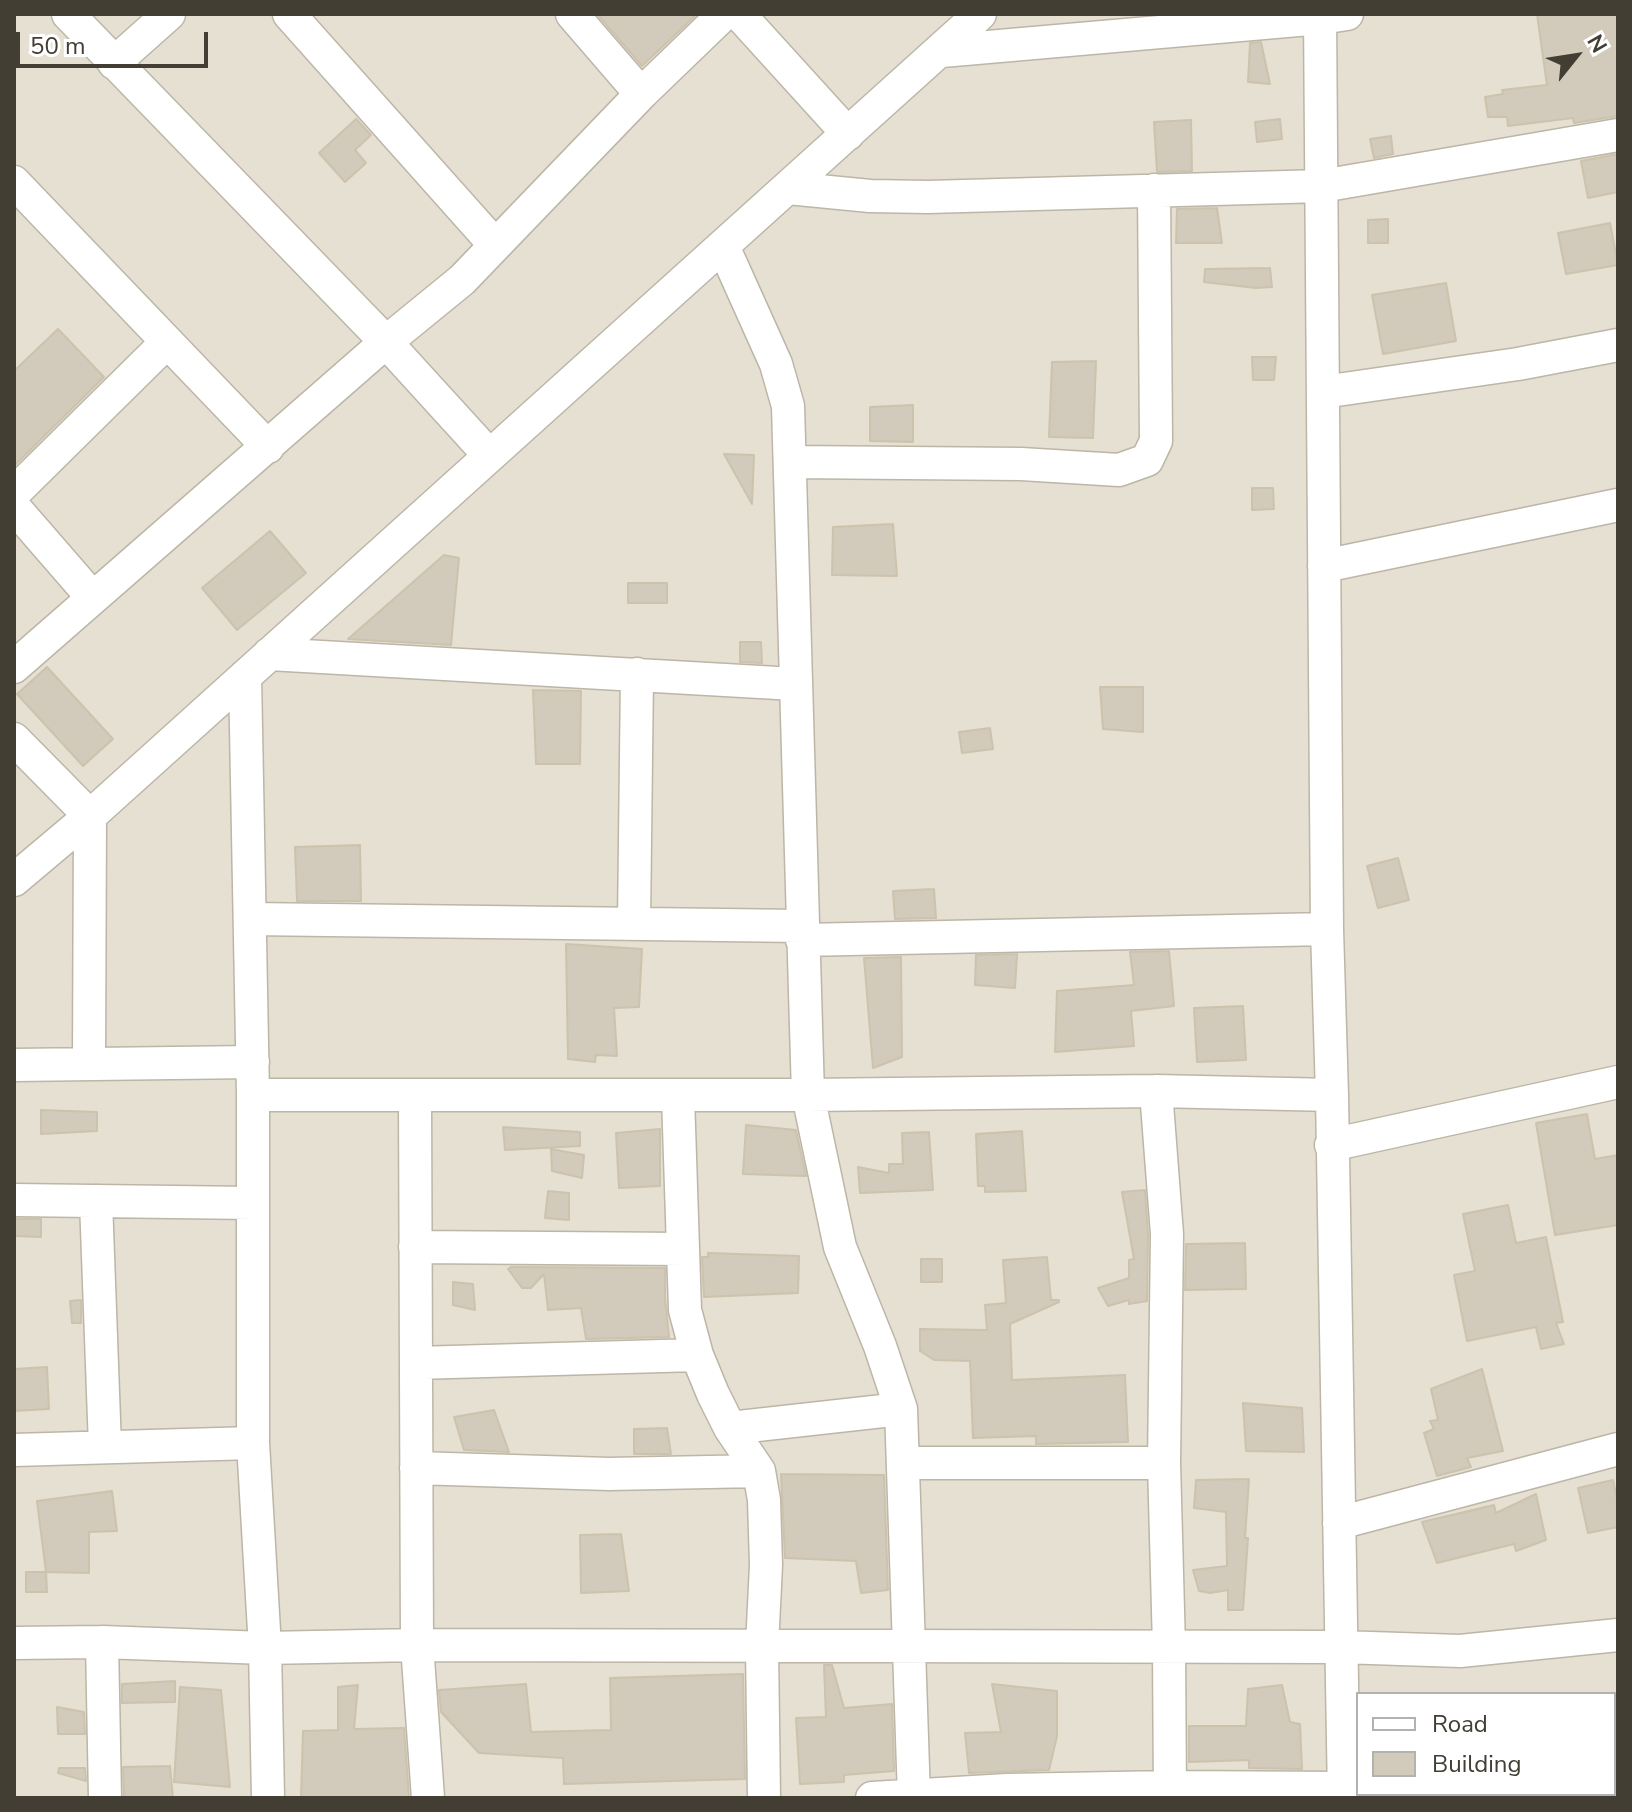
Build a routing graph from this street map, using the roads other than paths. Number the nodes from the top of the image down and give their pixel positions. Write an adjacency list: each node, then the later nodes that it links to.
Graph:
1 (68, 14): 10 (street)
2 (169, 14): 10 (street)
3 (289, 14): 18 (street)
4 (572, 14): 11 (street)
5 (724, 14): 11 (street)
6 (739, 14): 12 (street)
7 (980, 14): 9 (street)
8 (1329, 15): 9 (street); 15 (street)
9 (942, 51): 12 (street)
10 (114, 63): 21 (street)
11 (641, 94): 18 (street)
12 (848, 134): 16 (street)
13 (1618, 135): 15 (street)
14 (14, 182): 20 (street)
15 (1322, 186): 17 (street); 23 (street)
16 (788, 188): 17 (street); 19 (street)
17 (1154, 190): 26 (street)
18 (495, 245): 21 (street)
19 (723, 246): 25 (street); 26 (street)
20 (167, 342): 24 (street); 27 (street)
21 (386, 342): 24 (street); 25 (street)
22 (1618, 345): 23 (street)
23 (1323, 392): 30 (street)
24 (268, 447): 31 (street)
25 (489, 455): 32 (street)
26 (790, 462): 36 (street)
27 (14, 493)
28 (1618, 505): 30 (street)
29 (14, 507): 31 (street)
30 (1324, 566): 42 (street)
31 (93, 598): 33 (street)
32 (269, 654): 34 (street); 35 (street)
33 (14, 667)
34 (637, 674): 36 (street); 41 (street)
35 (245, 676): 38 (street); 40 (street)
36 (795, 684): 43 (street)
37 (14, 739): 38 (street)
38 (90, 816): 39 (street); 45 (street)
39 (14, 880)
40 (250, 919): 41 (street); 44 (street)
41 (634, 924): 43 (street)
42 (1327, 929): 43 (street); 51 (street)
43 (802, 933): 50 (street)
44 (253, 1062): 45 (street); 49 (street)
45 (89, 1064): 46 (street)
46 (14, 1065)
47 (1618, 1082): 54 (street)
48 (1156, 1091): 50 (street); 51 (street); 69 (street)
49 (253, 1095): 52 (street); 57 (street)
50 (808, 1095): 53 (street); 62 (street)
51 (1332, 1095): 54 (street)
52 (415, 1096): 53 (street); 58 (street)
53 (678, 1096): 59 (street)
54 (1331, 1145): 72 (street)
55 (14, 1200): 56 (street)
56 (96, 1201): 57 (street); 65 (street)
57 (253, 1203): 64 (street)
58 (415, 1247): 59 (street); 61 (street)
59 (683, 1249): 60 (street)
60 (697, 1355): 61 (street); 63 (street)
61 (416, 1363): 70 (street)
62 (901, 1409): 63 (street); 68 (street)
63 (730, 1428): 71 (street)
64 (253, 1443): 65 (street); 81 (street)
65 (105, 1447): 67 (street)
66 (1618, 1449): 72 (street)
67 (14, 1450)
68 (903, 1463): 69 (street); 78 (street)
69 (1164, 1463): 79 (street)
70 (416, 1468): 71 (street); 76 (street)
71 (759, 1471): 77 (street)
72 (1339, 1523): 80 (street)
73 (1618, 1635): 80 (street)
74 (102, 1642): 75 (street); 81 (street); 85 (street)
75 (14, 1643)
76 (417, 1645): 77 (street); 81 (street); 87 (street)
77 (762, 1646): 78 (street); 88 (street)
78 (910, 1646): 79 (street); 84 (street)
79 (1169, 1647): 80 (street); 82 (street)
80 (1341, 1647): 83 (street)
81 (265, 1648): 86 (street)
82 (1169, 1792): 83 (street); 84 (street)
83 (1343, 1793)
84 (914, 1796): 89 (street)
85 (105, 1798)
86 (268, 1798)
87 (428, 1798)
88 (764, 1798)
89 (872, 1798)

